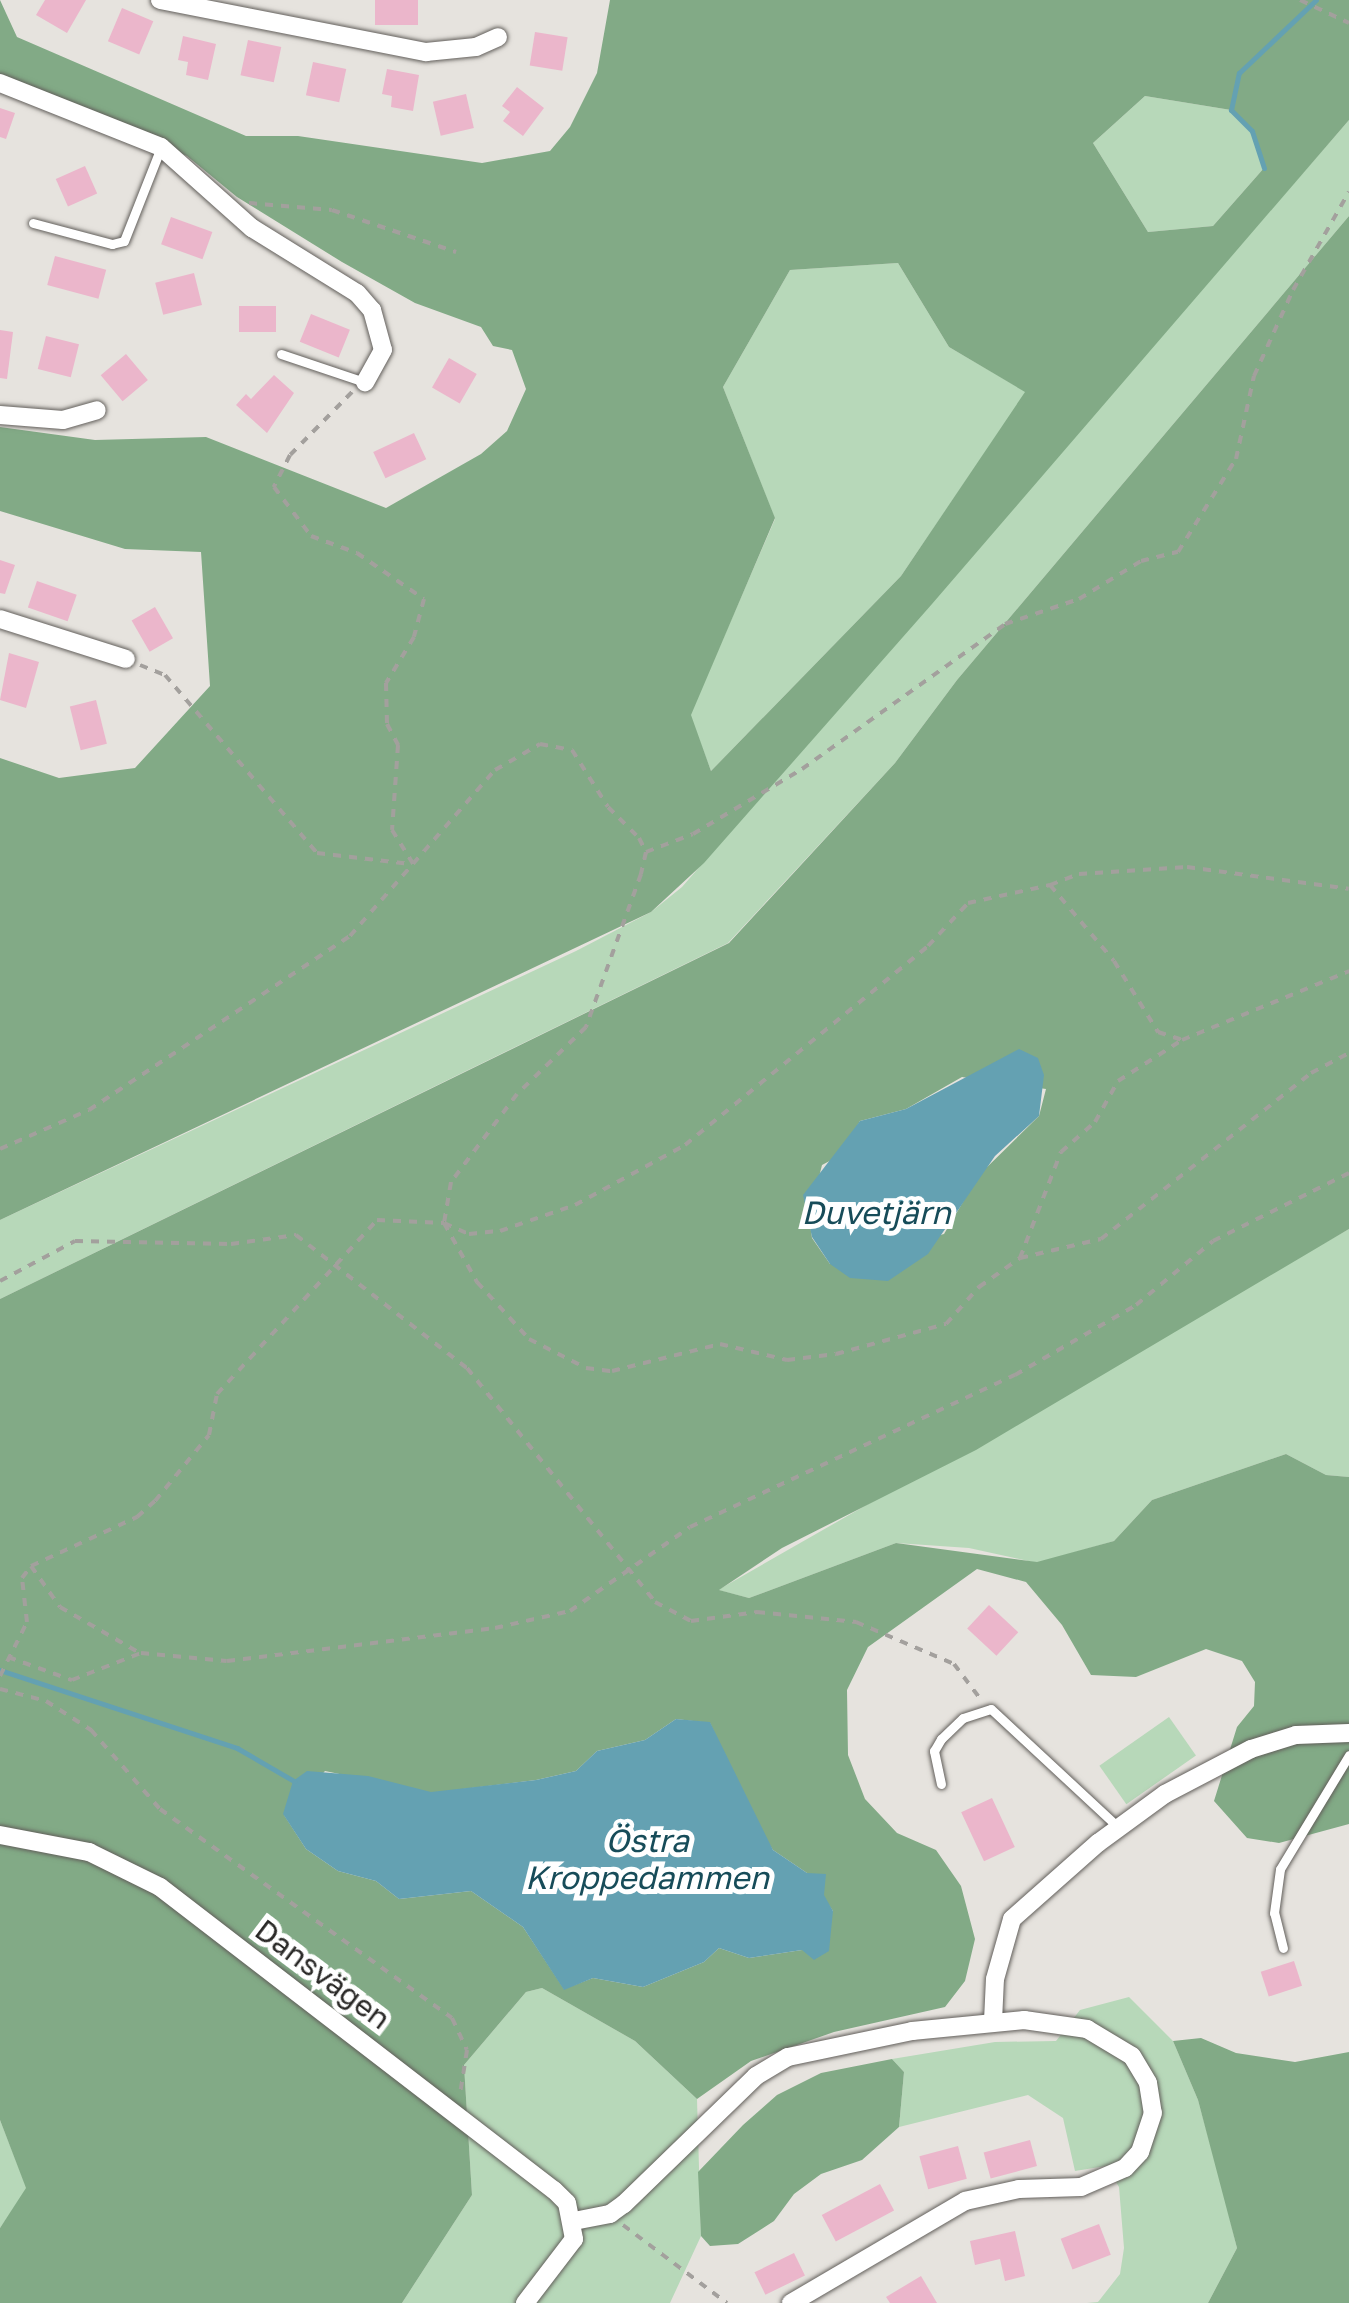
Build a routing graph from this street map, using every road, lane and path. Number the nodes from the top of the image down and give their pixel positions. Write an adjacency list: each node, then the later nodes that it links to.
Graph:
1 (160, 0): 4 (street)
2 (1300, 0): 3 (path)
3 (1349, 23)
4 (498, 37)
5 (0, 83): 6 (street)
6 (160, 147): 8 (street); 9 (lane)
7 (1349, 192): 17 (path)
8 (220, 201): 10 (path); 12 (street)
9 (34, 223)
10 (456, 252)
11 (281, 354): 12 (lane)
12 (365, 382): 18 (path)
13 (97, 410): 14 (street)
14 (0, 415)
15 (0, 618): 16 (street)
16 (126, 659): 18 (path)
17 (646, 852): 18 (path); 26 (path)
18 (413, 864): 24 (path)
19 (1050, 886): 20 (path); 22 (path); 26 (path)
20 (1349, 889)
21 (1349, 971): 22 (path)
22 (1182, 1040): 27 (path)
23 (1349, 1053): 27 (path)
24 (0, 1149)
25 (1349, 1173): 31 (path)
26 (444, 1223): 27 (path); 28 (path)
27 (1020, 1258)
28 (336, 1262): 29 (path); 30 (path); 31 (path)
29 (0, 1282)
30 (32, 1566): 32 (path); 33 (path)
31 (632, 1571): 32 (path); 36 (path)
32 (141, 1653): 33 (path)
33 (7, 1660): 34 (path)
34 (0, 1676)
35 (0, 1689): 44 (path)
36 (985, 1709): 39 (lane); 40 (lane)
37 (1349, 1732): 40 (street)
38 (1349, 1755): 42 (lane)
39 (941, 1784)
40 (1118, 1827): 43 (street)
41 (0, 1835): 46 (street, Dansvägen)
42 (1283, 1948)
43 (994, 2021): 45 (street); 49 (street)
44 (460, 2100)
45 (610, 2214): 46 (street); 48 (path)
46 (574, 2221): 47 (street)
47 (525, 2303)
48 (727, 2303)
49 (791, 2303)

